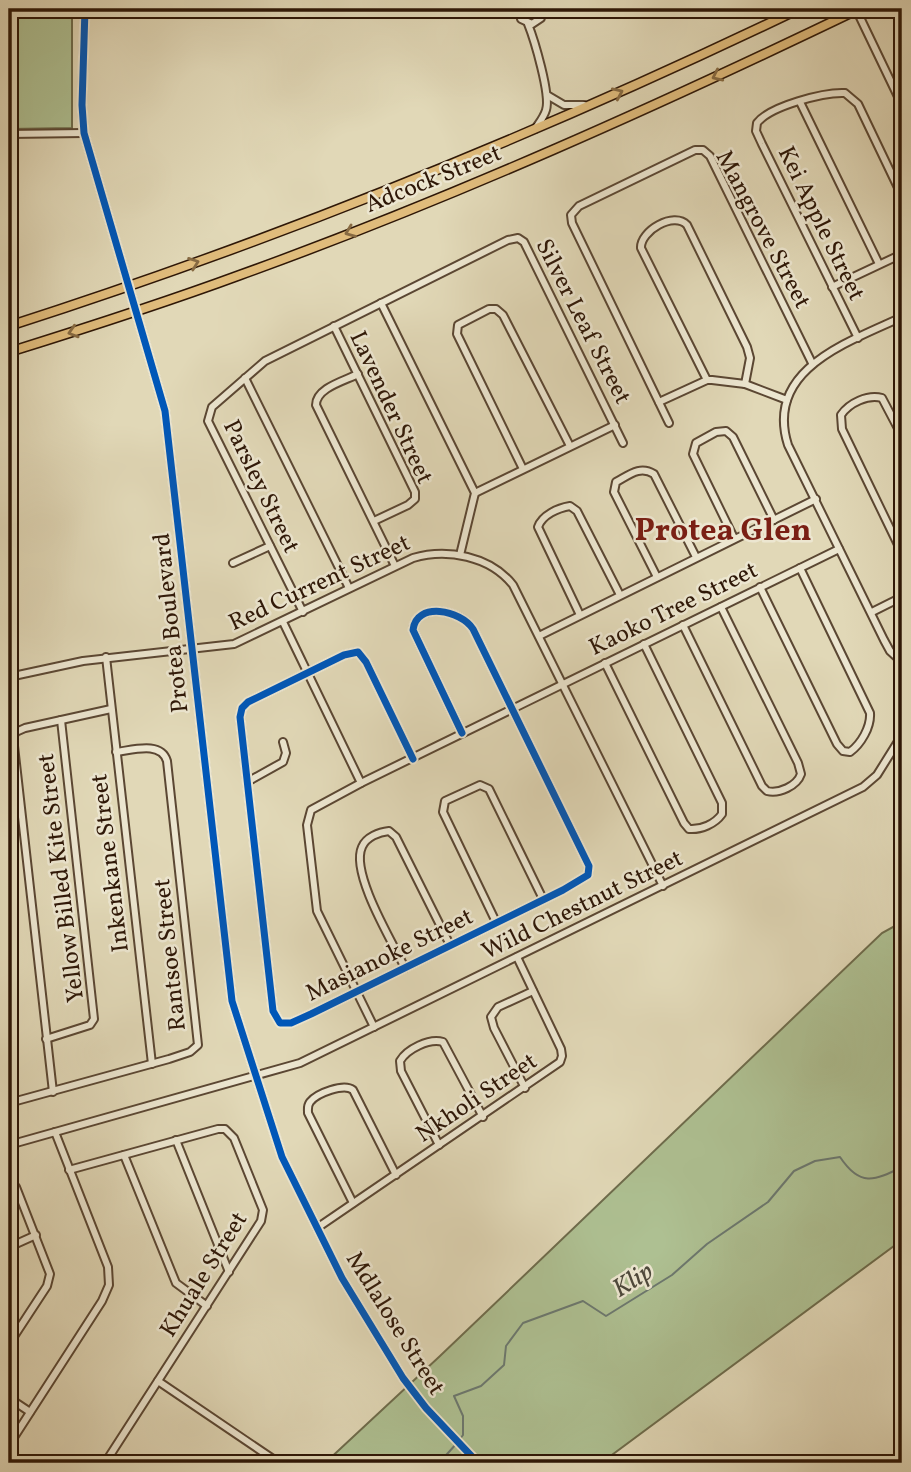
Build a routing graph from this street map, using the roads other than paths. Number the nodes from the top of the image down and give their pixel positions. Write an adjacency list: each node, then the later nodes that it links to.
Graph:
1 (85, 9): 14 (street, Protea Boulevard)
2 (519, 9): 7 (street)
3 (542, 9): 6 (street)
4 (799, 9): 11 (main road, Adcock Street, one-way to 4)
5 (857, 9): 12 (street); 22 (main road, Adcock Street, one-way to 22)
6 (539, 21): 7 (street); 8 (street)
7 (527, 24): 8 (street)
8 (535, 42): 9 (street)
9 (547, 95): 11 (street); 13 (street)
10 (800, 102): 16 (street); 18 (street); 20 (street, Kei Apple Street)
11 (593, 104): 13 (main road, Adcock Street)
12 (902, 104)
13 (533, 130): 19 (main road, Adcock Street, one-way to 13)
14 (84, 133): 15 (street); 19 (street, Protea Boulevard)
15 (9, 134)
16 (902, 196)
17 (902, 254): 18 (street)
18 (879, 264): 20 (street)
19 (130, 286): 22 (street, Protea Boulevard); 24 (main road, Adcock Street)
20 (832, 287): 26 (street, Kei Apple Street)
21 (383, 302): 25 (street, Parsley Street); 36 (street, Silver Leaf Street); 41 (street)
22 (137, 312): 27 (main road, Adcock Street, one-way to 27); 67 (street, Protea Boulevard)
23 (902, 317): 26 (street)
24 (9, 326)
25 (334, 326): 29 (street, Lavender Street); 30 (street, Parsley Street)
26 (858, 338): 28 (street)
27 (9, 352)
28 (812, 363): 33 (street); 34 (street, Mangrove Street)
29 (358, 374): 44 (street); 44 (street, Lavender Street)
30 (245, 378): 46 (street, Parsley Street); 56 (street)
31 (707, 380): 32 (street); 32 (street); 34 (street)
32 (746, 384): 33 (street)
33 (787, 400): 42 (street)
34 (659, 402): 35 (street, Mangrove Street)
35 (670, 423)
36 (615, 425): 38 (street, Silver Leaf Street); 39 (street)
37 (902, 436): 48 (street)
38 (623, 443)
39 (570, 446): 40 (street); 40 (street)
40 (523, 469): 41 (street)
41 (475, 493): 49 (street)
42 (816, 499): 43 (street); 47 (street)
43 (774, 520): 45 (street); 45 (street)
44 (374, 521): 52 (street)
45 (734, 538): 50 (street)
46 (270, 546): 51 (street); 60 (street, Parsley Street)
47 (839, 549): 53 (street, Kaoko Tree Street); 61 (street)
48 (902, 553)
49 (460, 555): 52 (street, Red Current Street); 65 (street, Red Current Street)
50 (696, 557): 54 (street); 54 (street)
51 (233, 563)
52 (395, 566): 56 (street, Red Current Street)
53 (800, 568): 55 (street, Kaoko Tree Street); 55 (street)
54 (657, 577): 57 (street)
55 (760, 587): 59 (street, Kaoko Tree Street)
56 (349, 588): 60 (street, Red Current Street)
57 (620, 595): 62 (street); 62 (street)
58 (902, 597): 61 (street)
59 (721, 607): 64 (street, Kaoko Tree Street); 64 (street)
60 (303, 612): 63 (street, Red Current Street)
61 (872, 612): 69 (street)
62 (580, 615): 65 (street)
63 (283, 622): 67 (street, Red Current Street); 71 (street)
64 (683, 625): 66 (street, Kaoko Tree Street)
65 (539, 636): 73 (street, Red Current Street)
66 (644, 644): 70 (street, Kaoko Tree Street); 70 (street)
67 (192, 649): 68 (street, Red Current Street); 95 (street, Protea Boulevard)
68 (106, 657): 72 (street, Red Current Street); 74 (street, Inkenkane Street)
69 (902, 662)
70 (605, 663): 73 (street, Kaoko Tree Street)
71 (307, 674): 81 (street); 82 (street, Masianoke Street); 83 (street)
72 (9, 677)
73 (562, 685): 75 (street, Kaoko Tree Street); 84 (street, Red Current Street)
74 (111, 709): 76 (street); 80 (street, Inkenkane Street)
75 (511, 710): 77 (street, Kaoko Tree Street); 77 (street); 85 (street, Masianoke Street)
76 (61, 720): 93 (street, Yellow Billed Kite Street); 93 (street)
77 (462, 733): 81 (street, Kaoko Tree Street)
78 (902, 735): 84 (street, Wild Chestnut Street)
79 (283, 742): 82 (street)
80 (116, 752): 94 (street, Inkenkane Street); 94 (street, Rantsoe Street)
81 (413, 758): 83 (street, Kaoko Tree Street)
82 (247, 782): 90 (street, Masianoke Street)
83 (361, 783): 90 (street, Kaoko Tree Street)
84 (663, 886): 88 (street, Wild Chestnut Street)
85 (543, 899): 86 (street, Masianoke Street); 86 (street)
86 (496, 922): 87 (street, Masianoke Street)
87 (450, 945): 89 (street, Masianoke Street); 89 (street)
88 (517, 957): 91 (street, Nkholi Street); 92 (street, Wild Chestnut Street)
89 (405, 968): 90 (street, Masianoke Street)
90 (356, 991): 92 (street, Kaoko Tree Street)
91 (533, 991): 96 (street, Nkholi Street); 96 (street)
92 (374, 1027): 95 (street, Wild Chestnut Street)
93 (46, 1039): 97 (street)
94 (152, 1064): 97 (street, Rantsoe Street)
95 (256, 1076): 100 (street, Wild Chestnut Street); 109 (street, Protea Boulevard)
96 (525, 1088): 99 (street, Nkholi Street)
97 (53, 1093): 98 (street, Rantsoe Street)
98 (9, 1103)
99 (483, 1117): 103 (street, Nkholi Street); 103 (street)
100 (55, 1132): 102 (street, Wild Chestnut Street); 105 (street)
101 (176, 1140): 104 (street, Khuale Street); 112 (street); 112 (street, Khuale Street)
102 (9, 1145)
103 (439, 1145): 106 (street, Nkholi Street)
104 (124, 1155): 105 (street, Khuale Street); 113 (street)
105 (69, 1170): 117 (street)
106 (396, 1175): 108 (street, Nkholi Street); 108 (street)
107 (9, 1184): 110 (street)
108 (354, 1203): 109 (street, Nkholi Street)
109 (317, 1228): 121 (street, Mdlalose Street)
110 (36, 1235): 111 (street); 114 (street)
111 (9, 1252)
112 (229, 1272): 113 (street, Khuale Street)
113 (208, 1306): 115 (street, Khuale Street)
114 (9, 1344)
115 (158, 1381): 119 (street); 120 (street, Khuale Street)
116 (9, 1398): 117 (street)
117 (30, 1412): 118 (street)
118 (9, 1445)
119 (276, 1461)
120 (105, 1463)
121 (478, 1463)

